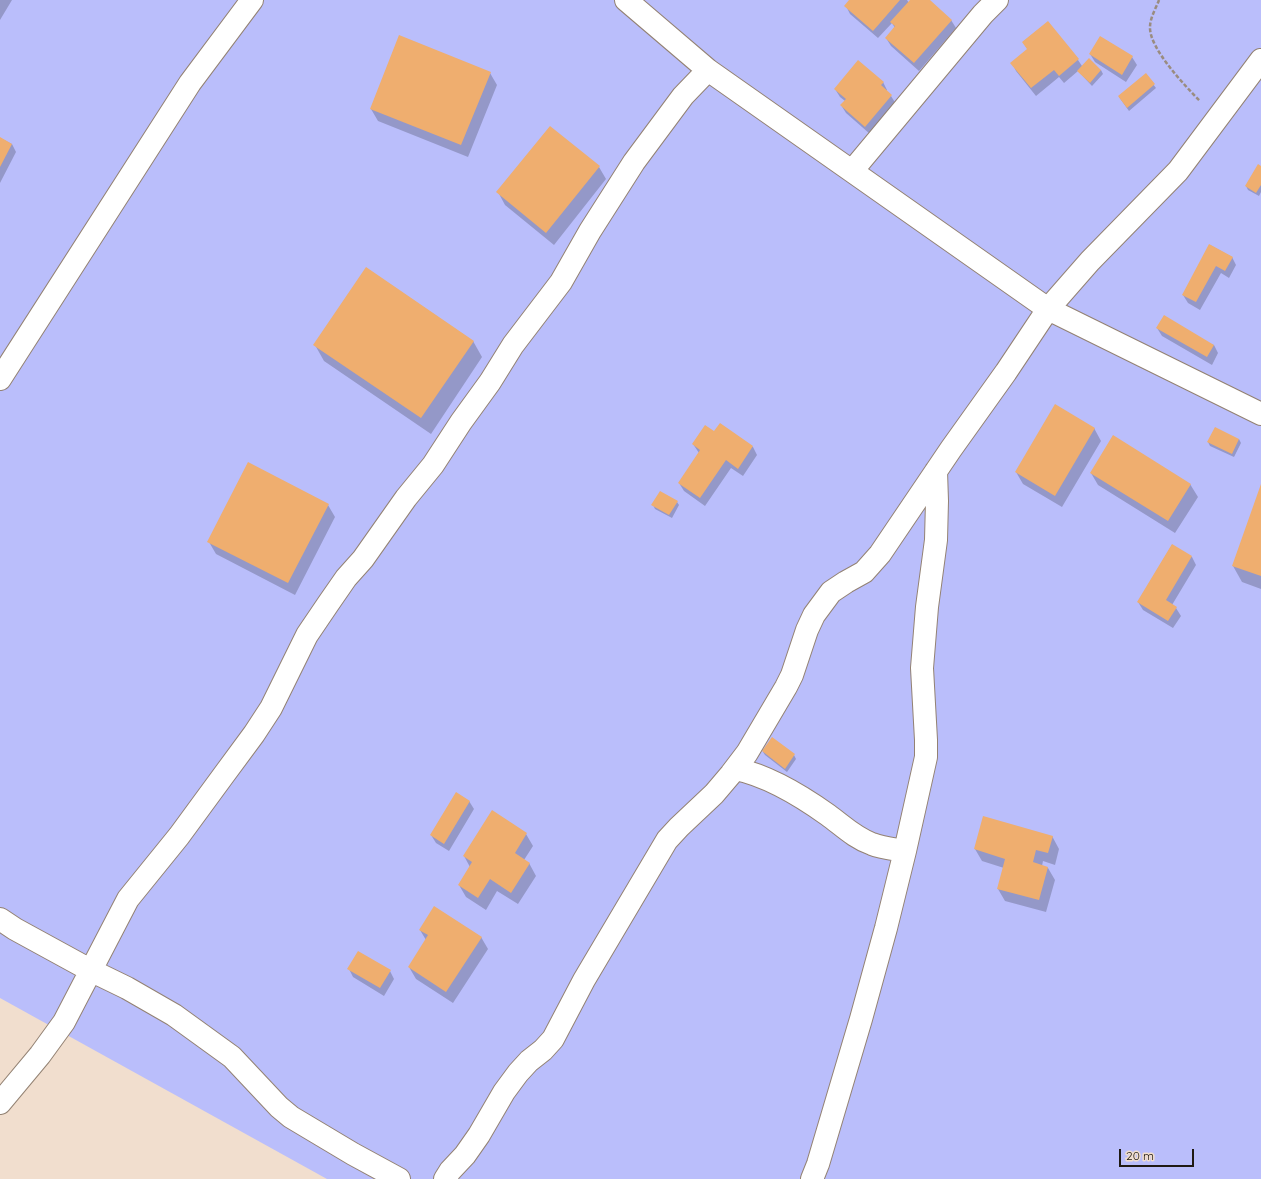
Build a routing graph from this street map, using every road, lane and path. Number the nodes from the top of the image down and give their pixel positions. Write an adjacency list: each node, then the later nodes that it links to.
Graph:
1 (252, 0): 10 (street)
2 (626, 0): 6 (street)
3 (996, 0): 8 (street)
4 (1160, 0): 7 (path)
5 (1261, 60): 7 (street)
6 (708, 70): 8 (street); 16 (street)
7 (1217, 119): 9 (street)
8 (852, 171): 9 (street)
9 (1048, 309): 11 (street); 12 (street)
10 (0, 379)
11 (1261, 414)
12 (936, 471): 13 (street); 14 (street)
13 (736, 768): 14 (street); 19 (street)
14 (905, 851): 20 (street)
15 (0, 919): 16 (street)
16 (90, 970): 17 (street); 18 (street)
17 (0, 1104)
18 (399, 1179)
19 (445, 1179)
20 (812, 1179)

